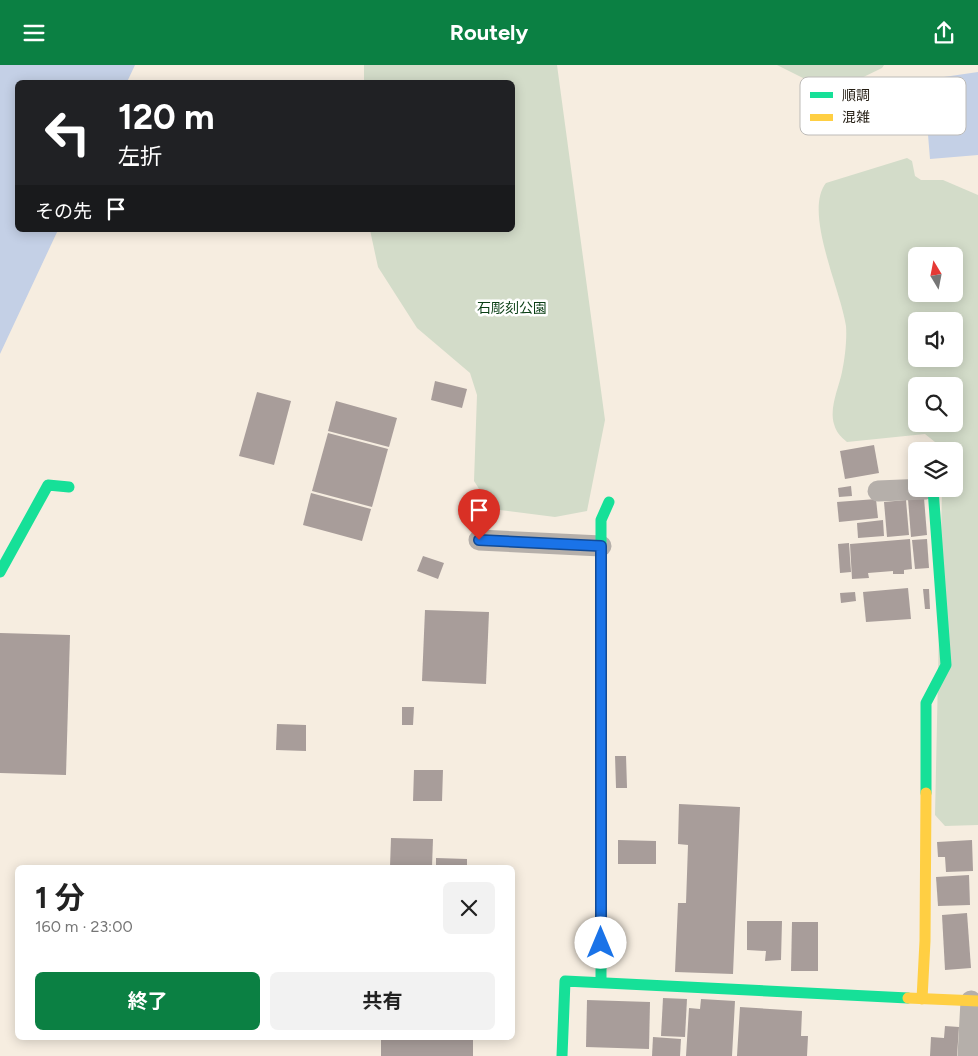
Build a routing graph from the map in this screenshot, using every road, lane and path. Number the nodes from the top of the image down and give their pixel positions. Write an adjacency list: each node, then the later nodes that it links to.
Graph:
1 (69, 487): 8 (street)
2 (908, 490): 3 (street)
3 (878, 491)
4 (934, 497): 10 (street)
5 (609, 502): 7 (street)
6 (479, 540): 7 (street)
7 (601, 546): 9 (street)
8 (0, 572)
9 (601, 983): 10 (street); 12 (street)
10 (922, 999): 11 (street)
11 (975, 1001): 13 (street)
12 (562, 1056)
13 (968, 1056)

